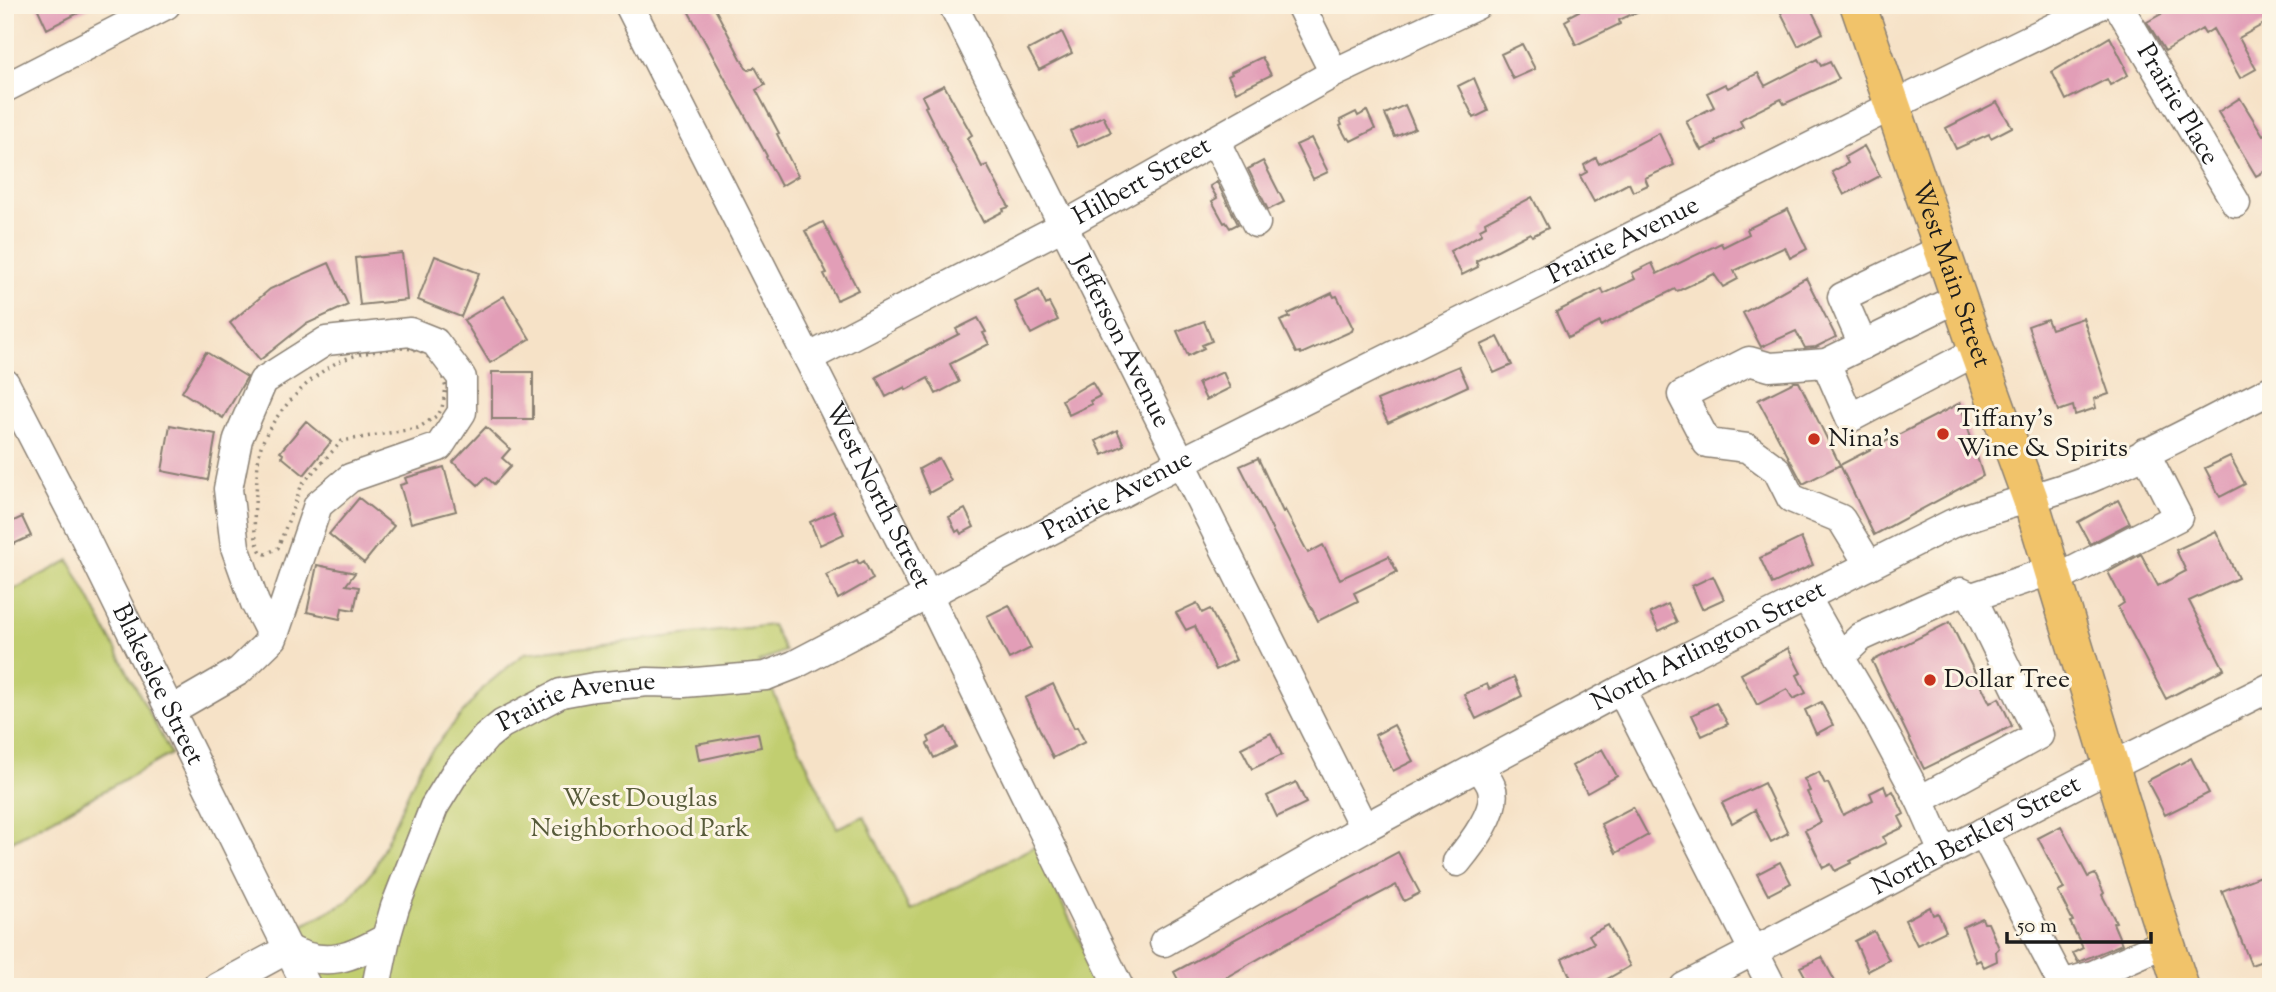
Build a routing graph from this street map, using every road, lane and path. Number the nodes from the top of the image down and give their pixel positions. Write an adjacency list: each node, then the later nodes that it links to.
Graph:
1 (629, 5): 20 (street, West North Street)
2 (953, 5): 15 (street, Jefferson Avenue)
3 (1300, 5): 9 (street)
4 (1477, 5): 9 (street, Hilbert Street)
5 (1858, 5): 11 (main road, West Main Street)
6 (2100, 5): 11 (street, Prairie Avenue)
7 (2118, 5): 13 (street, Prairie Place)
8 (150, 9): 10 (street)
9 (1334, 74): 12 (street, Hilbert Street)
10 (5, 88)
11 (1892, 106): 16 (main road, West Main Street); 26 (street, Prairie Avenue)
12 (1215, 140): 14 (street); 15 (street, Hilbert Street)
13 (2236, 203)
14 (1256, 223)
15 (1063, 226): 20 (street, Hilbert Street); 26 (street, Jefferson Avenue)
16 (1942, 249): 17 (main road, West Main Street); 18 (street)
17 (1958, 298): 18 (street); 19 (main road, West Main Street)
18 (1863, 345): 21 (street)
19 (1977, 351): 21 (street); 27 (main road, West Main Street)
20 (808, 358): 30 (street, West North Street)
21 (1826, 363): 28 (street)
22 (5, 383): 37 (street, Blakeslee Street)
23 (2271, 390): 25 (street, North Arlington Street)
24 (429, 423): 24 (path)
25 (2145, 452): 27 (street, North Arlington Street); 29 (street)
26 (1181, 462): 30 (street, Prairie Avenue); 41 (street, Jefferson Avenue)
27 (2031, 498): 28 (street, North Arlington Street); 29 (main road, West Main Street)
28 (1869, 565): 31 (street, North Arlington Street)
29 (2054, 575): 32 (street); 39 (main road, West Main Street)
30 (928, 596): 45 (street, Prairie Avenue); 53 (street, West North Street)
31 (1806, 597): 34 (street); 36 (street, North Arlington Street)
32 (1972, 597): 34 (street); 40 (street)
33 (274, 638): 33 (street); 37 (street)
34 (1840, 657): 40 (street)
35 (2271, 687): 39 (street, North Berkley Street)
36 (1621, 690): 38 (street, North Arlington Street); 49 (street)
37 (170, 711): 48 (street, Blakeslee Street)
38 (1479, 766): 41 (street, North Arlington Street); 44 (street)
39 (2112, 766): 42 (street, North Berkley Street); 46 (main road, West Main Street)
40 (1920, 800): 43 (street)
41 (1364, 828): 47 (street, North Arlington Street)
42 (1983, 832): 43 (street, North Berkley Street); 46 (street)
43 (1943, 852): 49 (street, North Berkley Street)
44 (1457, 862)
45 (386, 937): 48 (street); 52 (street, Prairie Avenue)
46 (2167, 942): 56 (main road, West Main Street)
47 (1164, 943)
48 (288, 949): 50 (street); 51 (street, Blakeslee Street)
49 (1753, 950): 54 (street, North Berkley Street); 55 (street)
50 (218, 987)
51 (307, 987)
52 (376, 987)
53 (1119, 987)
54 (1684, 987)
55 (1772, 987)
56 (2181, 987)

